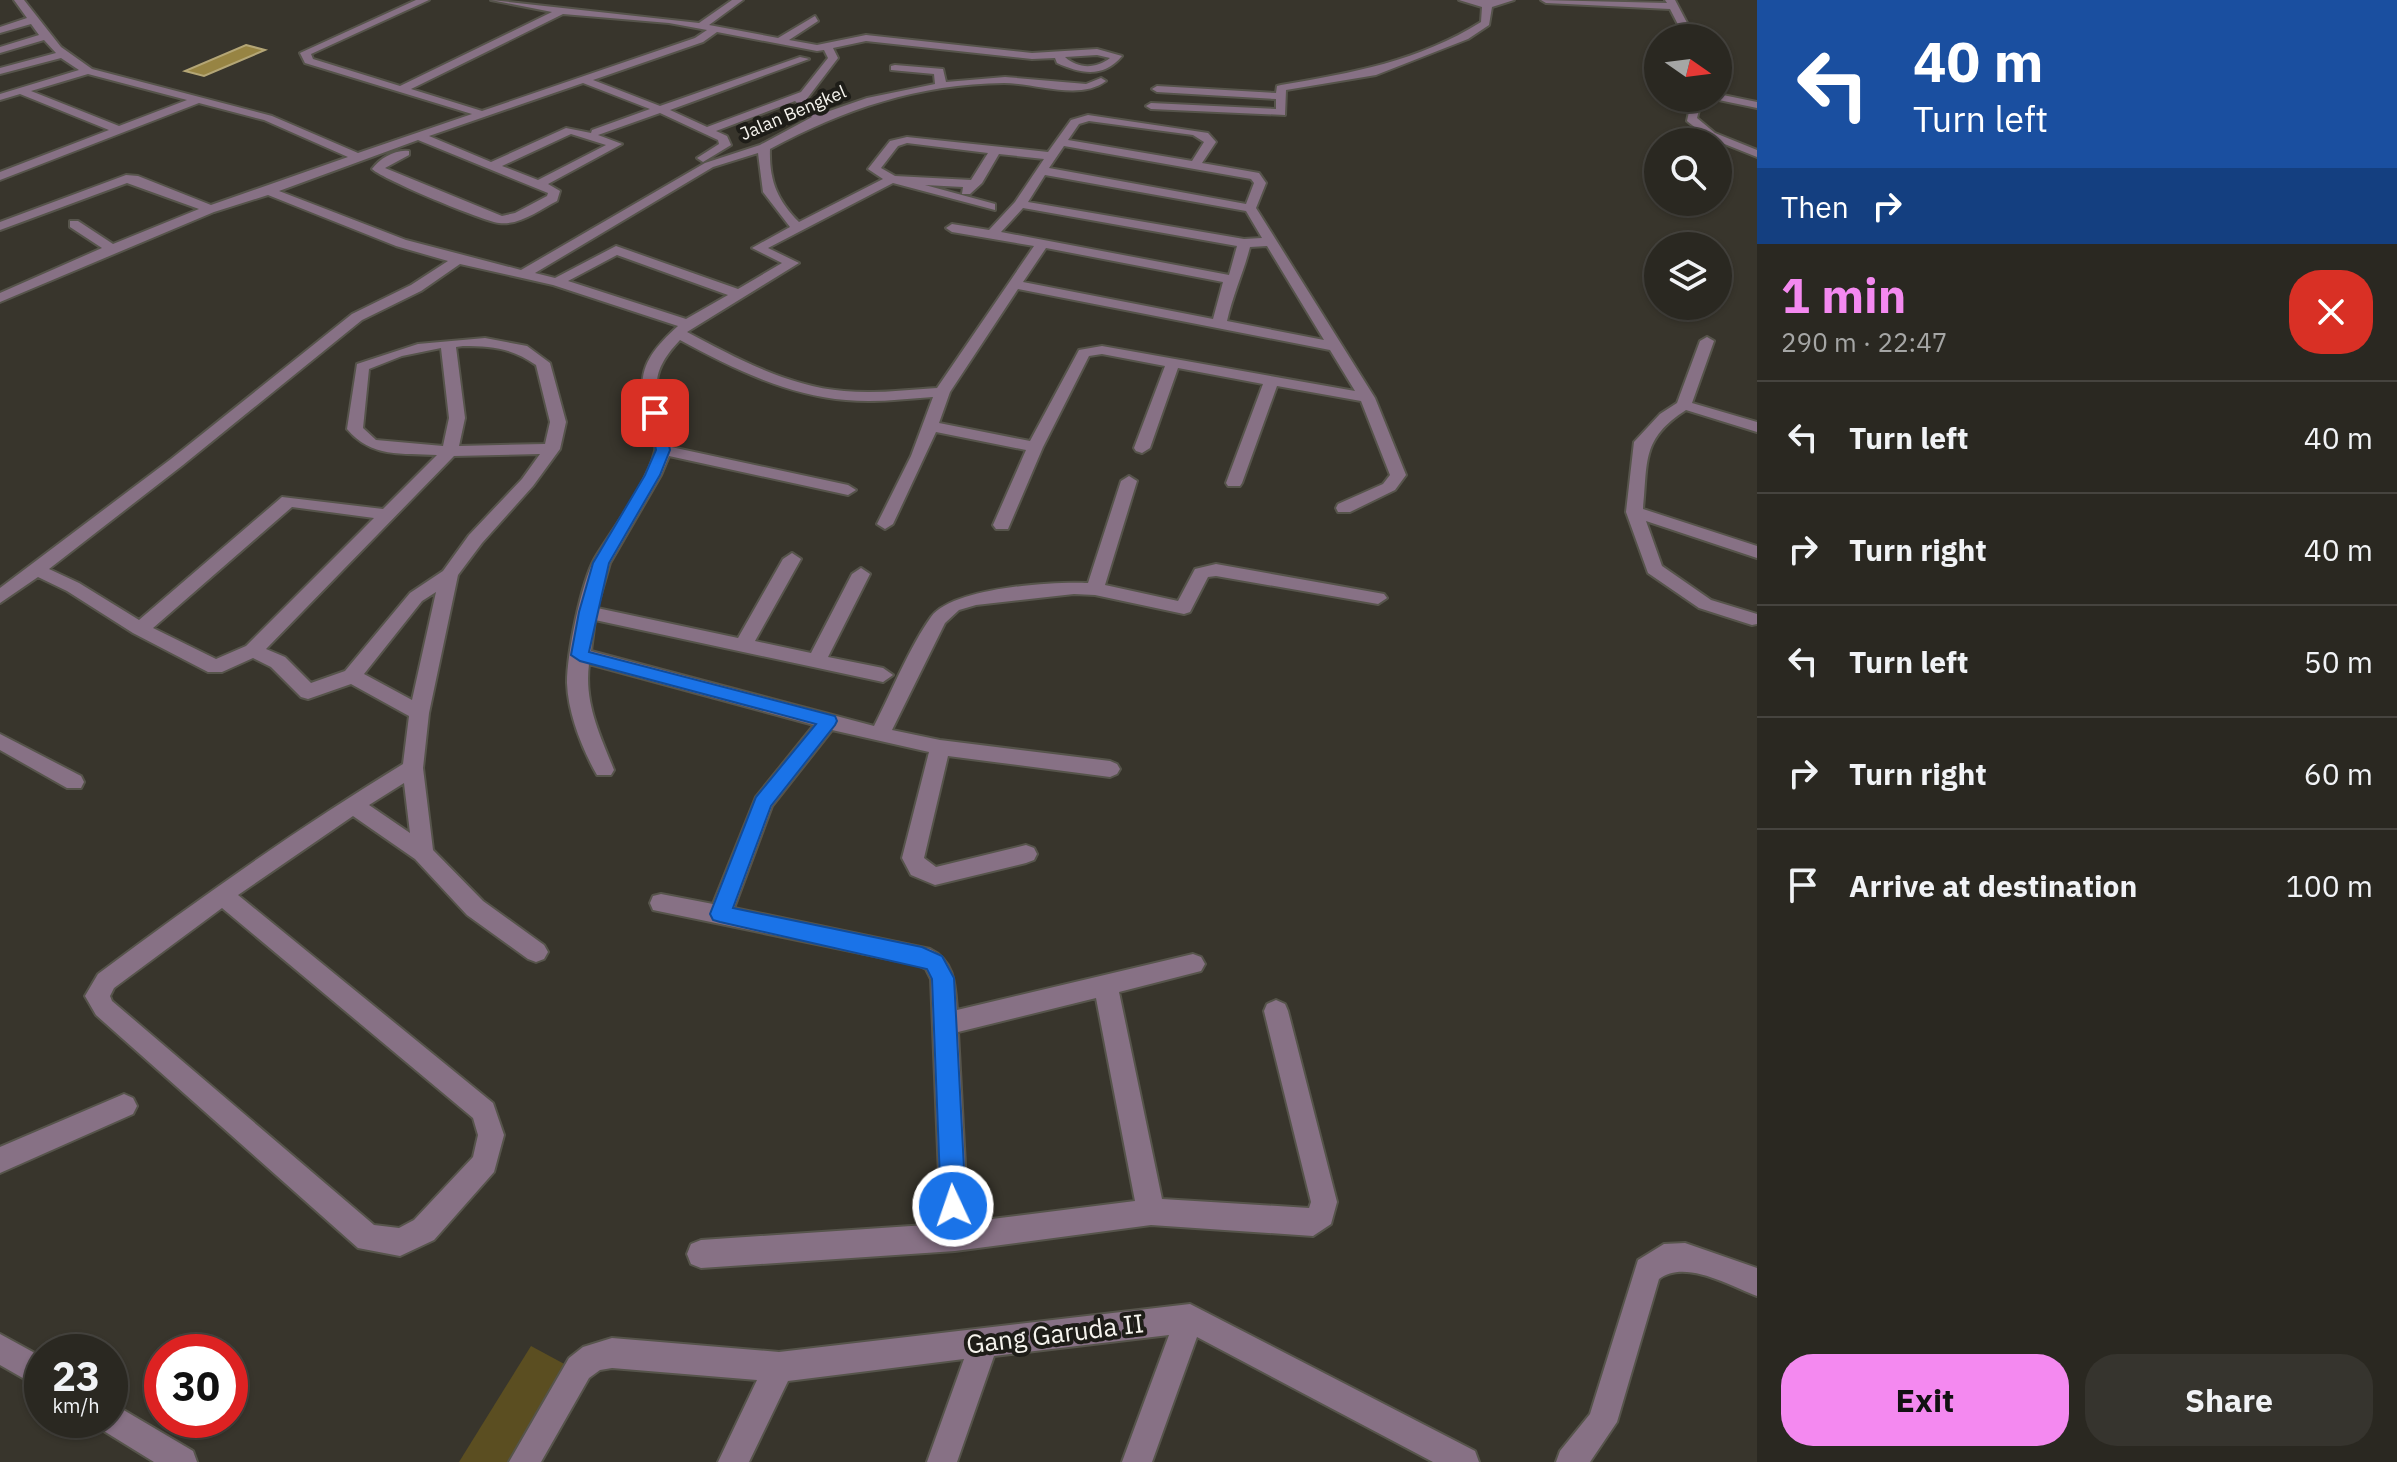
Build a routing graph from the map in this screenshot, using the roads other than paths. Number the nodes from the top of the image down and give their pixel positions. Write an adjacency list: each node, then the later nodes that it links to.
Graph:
1 (19, 0): 13 (street)
2 (424, 0): 33 (street)
3 (496, 0): 10 (street)
4 (738, 0): 16 (street)
5 (1464, 0): 9 (street)
6 (1509, 0): 9 (street)
7 (1546, 0): 8 (street)
8 (1671, 3): 15 (street)
9 (1487, 5): 37 (street)
10 (562, 11): 16 (street); 33 (street)
11 (0, 17): 14 (street)
12 (815, 19): 20 (street)
13 (32, 20): 14 (street); 19 (street)
14 (18, 24): 18 (street)
15 (1682, 24)
16 (702, 25): 17 (street)
17 (717, 28): 20 (street); 31 (street)
18 (0, 30)
19 (46, 36): 22 (street); 23 (street)
20 (781, 40): 21 (street)
21 (828, 47): 24 (street); 46 (street)
22 (0, 50)
23 (64, 54): 28 (street); 29 (street)
24 (1060, 56)
25 (804, 59): 44 (street)
26 (895, 68): 32 (street)
27 (637, 70): 31 (street)
28 (0, 71)
29 (88, 71): 35 (street); 40 (street)
30 (1101, 81): 32 (street, Jalan Bengkel)
31 (589, 82): 39 (street); 44 (street); 47 (street)
32 (941, 86): 46 (street, Jalan Bengkel)
33 (404, 88): 47 (street)
34 (1157, 89): 37 (street)
35 (21, 91): 38 (street); 48 (street)
36 (801, 95): 49 (street)
37 (1280, 96): 43 (street)
38 (0, 97)
39 (555, 98)
40 (200, 99): 48 (street); 58 (street)
41 (1732, 100): 42 (street)
42 (1757, 105)
43 (1151, 106)
44 (659, 109): 49 (street); 50 (street)
45 (1693, 112): 56 (street)
46 (819, 118): 54 (street, Jalan Bengkel)
47 (482, 119): 51 (street); 52 (street)
48 (116, 129): 62 (street)
49 (708, 130): 68 (street)
50 (596, 132)
51 (418, 136): 52 (street); 58 (street)
52 (432, 142): 60 (street); 65 (street)
53 (1061, 142): 59 (street); 59 (street); 61 (street)
54 (764, 147): 75 (street); 77 (street, Jalan Bengkel)
55 (996, 149): 57 (street); 63 (street); 64 (street)
56 (1757, 154)
57 (1050, 156)
58 (358, 157): 66 (street)
59 (1196, 164): 71 (street)
60 (489, 167): 65 (street); 65 (street)
61 (1044, 171): 69 (street); 71 (street)
62 (0, 176)
63 (892, 179): 64 (street); 67 (street); 75 (street)
64 (974, 184): 67 (street)
65 (538, 185)
66 (268, 191): 72 (street); 83 (street)
67 (956, 197): 70 (street)
68 (639, 199)
69 (1020, 204): 78 (street); 80 (street)
70 (991, 207)
71 (1250, 208): 79 (street)
72 (210, 209): 74 (street); 82 (street)
73 (74, 224): 82 (street)
74 (0, 226)
75 (797, 227): 89 (street)
76 (952, 228): 78 (street)
77 (610, 232): 84 (street, Jalan Bengkel); 85 (street)
78 (992, 234): 81 (street)
79 (1271, 242): 80 (street); 95 (street)
80 (1244, 243): 86 (street)
81 (1042, 244): 86 (street); 88 (street)
82 (112, 249): 90 (street)
83 (458, 260): 84 (street); 118 (street)
84 (525, 273): 87 (street)
85 (710, 273)
86 (1230, 279): 91 (street)
87 (557, 282): 89 (street); 92 (street)
88 (1016, 285): 91 (street); 98 (street)
89 (736, 293): 92 (street)
90 (0, 298)
91 (1219, 324): 95 (street)
92 (682, 329): 98 (street); 106 (street)
93 (1707, 341): 100 (street)
94 (448, 344): 105 (street); 107 (street); 107 (street)
95 (1337, 347): 99 (street)
96 (1173, 363): 97 (street); 103 (street); 104 (street)
97 (1271, 381): 99 (street); 109 (street)
98 (942, 392): 101 (street)
99 (1367, 398): 111 (street)
100 (1684, 405): 102 (street); 112 (street)
101 (930, 426): 103 (street); 114 (street)
102 (1757, 427)
103 (1035, 447): 115 (street)
104 (1142, 448)
105 (552, 449): 107 (street); 120 (street)
106 (663, 450): 110 (street); 124 (street)
107 (450, 451): 113 (street)
108 (1129, 481): 121 (street)
109 (1234, 483)
110 (848, 490)
111 (1344, 508)
112 (1634, 512): 116 (street); 125 (street)
113 (386, 515): 126 (street); 128 (street)
114 (885, 524)
115 (1002, 525)
116 (1757, 552)
117 (792, 559): 127 (street)
118 (35, 569): 122 (street); 126 (street)
119 (861, 574): 130 (street)
120 (449, 575): 132 (street); 133 (street)
121 (1095, 589): 123 (street); 135 (street)
122 (0, 597)
123 (1378, 598)
124 (587, 612): 127 (street); 129 (street)
125 (1752, 619)
126 (140, 629): 128 (street)
127 (744, 644): 130 (street)
128 (253, 651): 132 (street)
129 (580, 655): 134 (street); 140 (street)
130 (817, 660): 131 (street)
131 (883, 675)
132 (352, 676): 133 (street)
133 (419, 713): 138 (street)
134 (828, 721): 135 (street); 147 (street)
135 (880, 735): 137 (street)
136 (0, 741): 141 (street)
137 (940, 747): 139 (street); 144 (street)
138 (413, 768): 142 (street); 143 (street)
139 (1110, 769)
140 (604, 770)
141 (74, 782)
142 (352, 804): 143 (street); 145 (street)
143 (423, 853): 148 (street)
144 (1026, 854)
145 (222, 895): 145 (street)
146 (661, 903): 147 (street)
147 (720, 914): 152 (street)
148 (536, 952)
149 (1193, 964): 150 (street)
150 (1106, 986): 152 (street); 155 (street)
151 (1276, 1011): 155 (street)
152 (945, 1024): 156 (street)
153 (124, 1106): 154 (street)
154 (0, 1160)
155 (1151, 1212): 156 (street)
156 (955, 1237): 157 (street)
157 (701, 1254)
158 (1757, 1282): 171 (street)
159 (1190, 1318): 160 (street, Gang Garuda II); 169 (street); 170 (street)
160 (985, 1341): 163 (street, Gang Garuda II); 168 (street)
161 (0, 1348): 162 (street)
162 (24, 1363)
163 (779, 1367): 166 (street, Gang Garuda II); 167 (street)
164 (128, 1428): 165 (street)
165 (182, 1462)
166 (524, 1462)
167 (733, 1462)
168 (942, 1462)
169 (1137, 1462)
170 (1464, 1462)
171 (1571, 1462)

